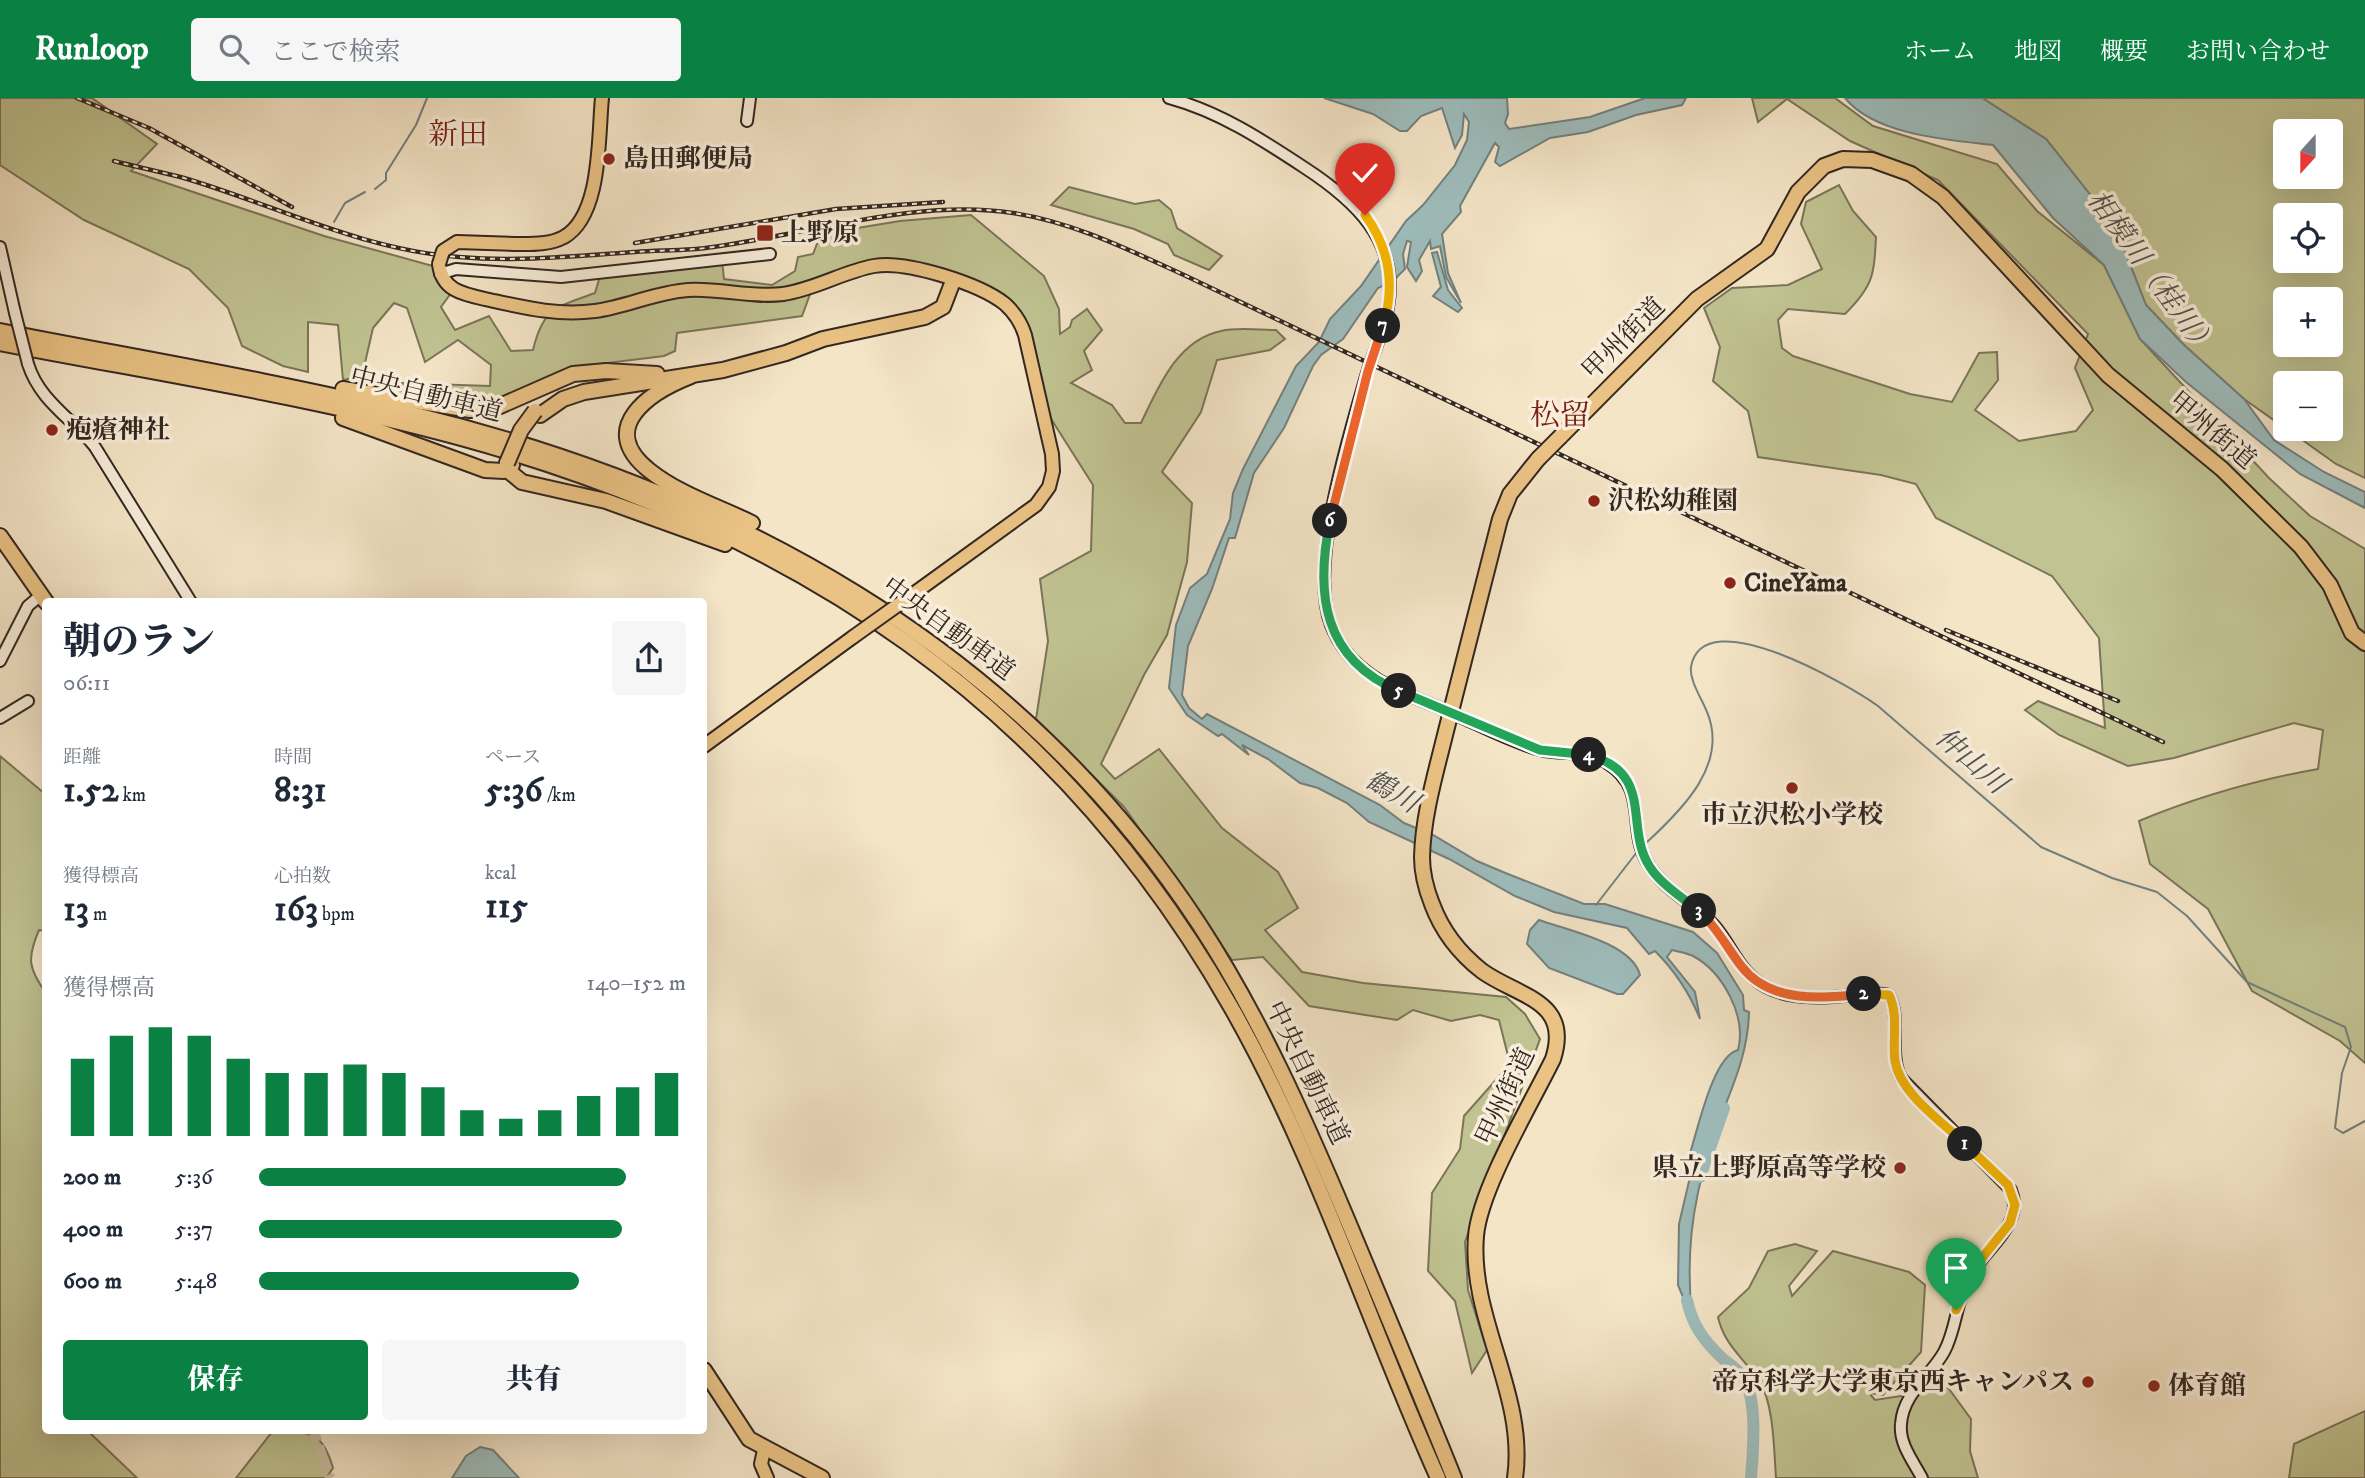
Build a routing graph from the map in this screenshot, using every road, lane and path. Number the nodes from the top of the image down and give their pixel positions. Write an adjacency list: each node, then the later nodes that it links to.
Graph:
1 (602, 98): 7 (main road, bridge)
2 (750, 98): 4 (main road)
3 (1169, 98): 26 (main road)
4 (747, 121)
5 (0, 247): 20 (main road, bridge)
6 (770, 254): 7 (main road)
7 (439, 269): 8 (main road)
8 (953, 281): 12 (highway); 13 (highway); 28 (main road, bridge)
9 (0, 331): 14 (highway, 中央自動車道)
10 (0, 343): 11 (highway, 中央自動車道)
11 (161, 373): 16 (highway); 18 (highway, 中央自動車道)
12 (657, 374): 14 (highway); 15 (highway)
13 (691, 376): 15 (highway); 22 (highway)
14 (241, 377): 22 (highway, 中央自動車道)
15 (537, 413): 16 (highway, bridge)
16 (509, 466): 18 (highway)
17 (0, 537): 19 (highway)
18 (817, 582): 33 (highway, 中央自動車道)
19 (43, 598)
20 (189, 598)
21 (42, 599): 24 (main road)
22 (923, 635): 34 (highway, 中央自動車道)
23 (2365, 643): 26 (highway, 甲州街道, bridge)
24 (0, 661)
25 (28, 701): 27 (main road)
26 (1451, 713): 35 (highway, 甲州街道); 36 (main road)
27 (0, 718)
28 (707, 744)
29 (707, 1375): 30 (highway)
30 (764, 1450): 31 (main road); 32 (highway)
31 (767, 1478)
32 (822, 1478)
33 (1438, 1478)
34 (1454, 1478)
35 (1515, 1478)
36 (1922, 1478)

